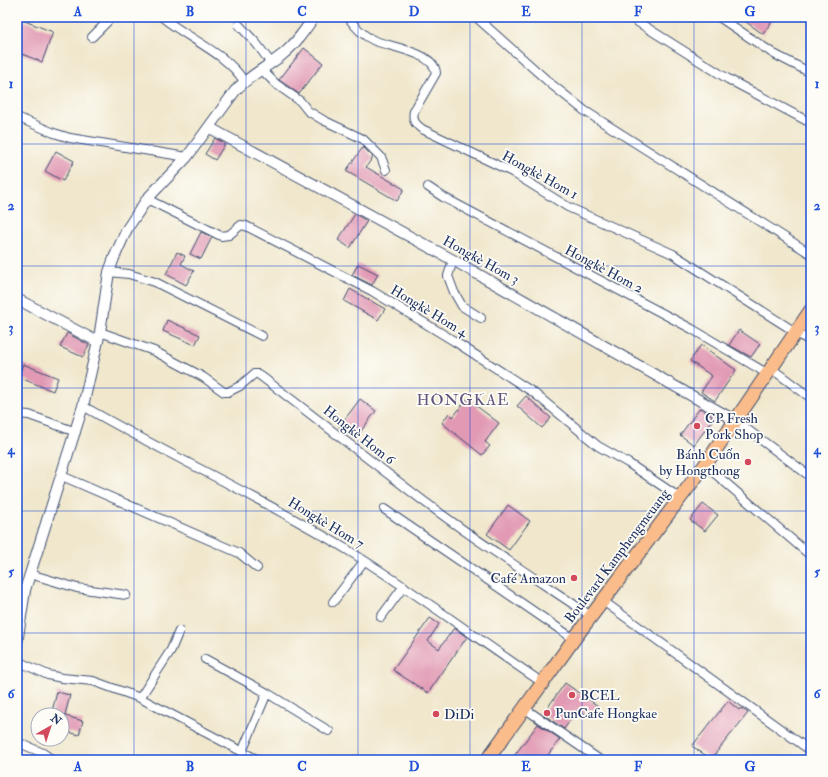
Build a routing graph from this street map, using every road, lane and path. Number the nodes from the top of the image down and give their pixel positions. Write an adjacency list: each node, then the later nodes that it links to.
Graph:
1 (112, 17): 9 (street)
2 (162, 17): 13 (street)
3 (348, 17): 27 (street, Hongkè Hom 1)
4 (476, 17): 21 (street)
5 (630, 17): 15 (street)
6 (720, 17): 12 (street)
7 (309, 19): 10 (street)
8 (239, 25): 10 (street)
9 (92, 37)
10 (272, 63): 11 (street)
11 (262, 70): 13 (street); 18 (street)
12 (811, 73)
13 (244, 81): 16 (street)
14 (17, 116): 17 (street)
15 (811, 123)
16 (210, 128): 17 (street); 22 (street, Hongkè Hom 3)
17 (187, 157): 20 (street)
18 (386, 170)
19 (428, 187): 32 (street, Hongkè Hom 2)
20 (146, 199): 23 (street); 41 (street, Hongkè Hom 4)
21 (811, 254)
22 (452, 260): 26 (street); 36 (street, Hongkè Hom 3)
23 (109, 272): 28 (street); 29 (street)
24 (17, 299): 30 (street)
25 (811, 310): 27 (main road, Boulevard Kamphengmeuang)
26 (481, 318)
27 (797, 331): 31 (street, Hongkè Hom 1); 32 (main road, Boulevard Kamphengmeuang)
28 (100, 332): 30 (street); 52 (street, Hongkè Hom 6)
29 (262, 336)
30 (98, 342): 34 (street)
31 (811, 342)
32 (770, 372): 33 (street, Hongkè Hom 2); 36 (main road, Boulevard Kamphengmeuang)
33 (811, 398)
34 (83, 406): 37 (street); 44 (street, Hongkè Hom 7)
35 (17, 414): 37 (street)
36 (736, 421): 38 (main road, Boulevard Kamphengmeuang); 40 (street)
37 (76, 432): 39 (street)
38 (705, 465): 41 (main road, Boulevard Kamphengmeuang); 43 (street)
39 (62, 476): 45 (street); 46 (street)
40 (811, 477)
41 (680, 498): 50 (main road, Boulevard Kamphengmeuang)
42 (384, 509): 55 (street)
43 (811, 556)
44 (364, 561): 47 (street, Hongkè Hom 7); 51 (street)
45 (257, 568)
46 (30, 574): 48 (street); 49 (street)
47 (404, 586): 53 (street); 59 (street, Hongkè Hom 7)
48 (21, 591): 56 (street)
49 (126, 595)
50 (603, 601): 52 (main road, Boulevard Kamphengmeuang); 65 (street)
51 (333, 602)
52 (591, 616): 55 (main road, Boulevard Kamphengmeuang)
53 (381, 617)
54 (179, 631): 61 (street)
55 (574, 639): 59 (main road, Boulevard Kamphengmeuang)
56 (17, 643)
57 (205, 659): 60 (street)
58 (17, 661): 61 (street)
59 (543, 683): 62 (main road, Boulevard Kamphengmeuang)
60 (267, 693): 63 (street); 66 (street)
61 (140, 698): 66 (street)
62 (524, 708): 69 (main road, Boulevard Kamphengmeuang); 70 (street)
63 (329, 731)
64 (17, 742): 67 (street)
65 (811, 751)
66 (242, 752): 68 (street)
67 (53, 760)
68 (258, 760)
69 (487, 760)
70 (600, 760)

